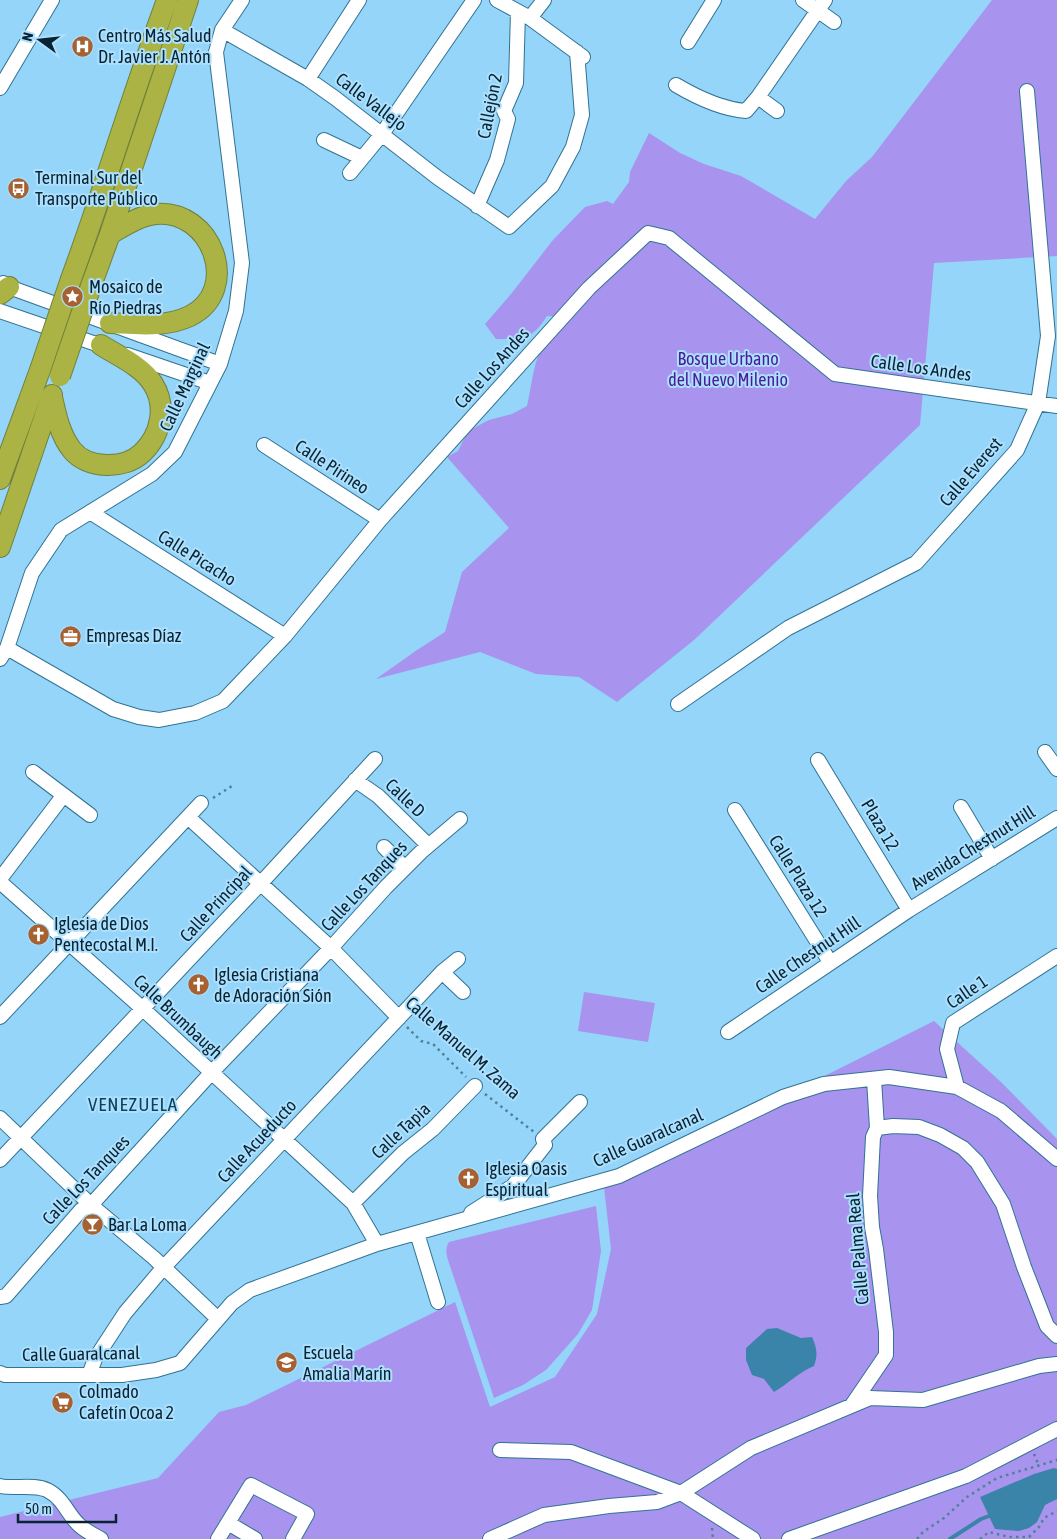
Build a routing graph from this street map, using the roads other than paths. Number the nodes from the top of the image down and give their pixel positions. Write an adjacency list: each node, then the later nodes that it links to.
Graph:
1 (52, 0): 18 (street)
2 (167, 0): 38 (highway, bridge)
3 (188, 0): 27 (highway)
4 (242, 0): 14 (street, Calle Marginal)
5 (359, 0): 16 (street)
6 (474, 0): 22 (street)
7 (497, 0): 12 (street)
8 (544, 0): 12 (street)
9 (714, 0): 15 (street)
10 (803, 0): 11 (street)
11 (821, 5): 13 (street); 20 (street)
12 (524, 15): 26 (street, Callejón 2); 26 (street, Calle Vallejo)
13 (834, 22)
14 (222, 30): 16 (street, Calle Vallejo); 32 (street, Calle Marginal)
15 (688, 42)
16 (308, 79): 22 (street, Calle Vallejo)
17 (676, 86): 20 (street)
18 (0, 88)
19 (1027, 91): 35 (street, Calle Everest)
20 (758, 97): 21 (street)
21 (777, 111)
22 (382, 134): 24 (street); 26 (street, Calle Vallejo)
23 (324, 140): 24 (street)
24 (362, 158): 25 (street)
25 (350, 173)
26 (477, 206)
27 (110, 234): 30 (highway); 34 (highway, bridge)
28 (3, 288): 30 (street)
29 (0, 311): 31 (street)
30 (110, 323): 32 (street)
31 (101, 346): 33 (street); 34 (highway)
32 (220, 364): 33 (street, Calle Marginal)
33 (210, 383): 39 (street, Calle Marginal)
34 (52, 397): 41 (highway)
35 (1038, 403): 36 (street, Calle Los Andes); 40 (street, Calle Los Andes); 44 (street, Calle Everest)
36 (1057, 406)
37 (264, 445): 40 (street, Calle Pirineo)
38 (0, 479)
39 (90, 512): 42 (street, Calle Picacho); 43 (street, Calle Marginal)
40 (380, 520): 42 (street, Calle Los Andes)
41 (0, 547)
42 (285, 636): 43 (street, Calle Los Andes)
43 (3, 653)
44 (678, 704)
45 (1046, 752): 48 (street)
46 (375, 759): 50 (street, Calle Principal)
47 (818, 760): 65 (street, Plaza 12)
48 (1057, 769)
49 (33, 772): 51 (street)
50 (355, 780): 59 (street, Calle D); 64 (street, Calle Principal)
51 (63, 796): 55 (street); 63 (street)
52 (201, 803): 56 (street)
53 (961, 807): 61 (street)
54 (735, 810): 70 (street, Calle Plaza 12)
55 (90, 815)
56 (188, 817): 64 (street, Calle Manuel M. Zama); 66 (street)
57 (1057, 818): 61 (street, Avenida Chestnut Hill)
58 (460, 819): 59 (street, Calle Los Tanques)
59 (428, 845): 62 (street, Calle Los Tanques)
60 (384, 848): 62 (street)
61 (992, 859): 65 (street, Avenida Chestnut Hill)
62 (404, 867): 67 (street, Calle Los Tanques)
63 (0, 880): 66 (street, Calle Brumbaugh)
64 (261, 883): 67 (street, Calle Manuel M. Zama); 73 (street, Calle Principal)
65 (909, 910): 70 (street, Calle Chestnut Hill)
66 (69, 942): 73 (street, Calle Brumbaugh); 74 (street)
67 (331, 948): 75 (street, Calle Manuel M. Zama); 77 (street, Calle Los Tanques)
68 (1057, 956): 80 (street, Calle 1)
69 (458, 959): 71 (street, Calle Acueducto)
70 (830, 962): 76 (street, Calle Chestnut Hill)
71 (442, 972): 72 (street); 75 (street, Calle Acueducto)
72 (463, 992)
73 (143, 1009): 77 (street, Calle Brumbaugh); 84 (street, Calle Principal)
74 (0, 1017)
75 (398, 1018): 85 (street, Calle Acueducto)
76 (728, 1032)
77 (211, 1073): 85 (street, Calle Brumbaugh); 89 (street, Calle Los Tanques)
78 (874, 1079): 80 (street, Calle Guaralcanal); 83 (street, Calle Palma Real); 90 (street, Calle Guaralcanal)
79 (475, 1086): 88 (street, Calle Tapia)
80 (957, 1087): 86 (street, Calle Guaralcanal)
81 (580, 1102): 90 (street)
82 (0, 1118): 84 (street)
83 (877, 1128): 97 (street); 101 (street, Calle Palma Real)
84 (20, 1137): 87 (street, Calle Principal); 89 (street)
85 (284, 1141): 88 (street, Calle Brumbaugh); 93 (street, Calle Acueducto)
86 (1057, 1159)
87 (0, 1160)
88 (353, 1203): 92 (street, Calle Brumbaugh)
89 (91, 1206): 93 (street); 94 (street, Calle Los Tanques)
90 (460, 1221): 91 (street, Calle Guaralcanal)
91 (417, 1233): 92 (street, Calle Guaralcanal); 95 (street)
92 (377, 1244): 96 (street, Calle Guaralcanal)
93 (163, 1268): 96 (street); 100 (street, Calle Acueducto)
94 (0, 1297)
95 (438, 1302)
96 (218, 1319): 100 (street, Calle Guaralcanal)
97 (1057, 1336)
98 (1057, 1364): 101 (street)
99 (0, 1373): 100 (street, Calle Guaralcanal)
100 (89, 1375)
101 (851, 1406): 105 (street)
102 (1057, 1429): 114 (street)
103 (500, 1450): 105 (street)
104 (0, 1486): 108 (street)
105 (681, 1492): 107 (street); 113 (street)
106 (228, 1523): 109 (street); 110 (street); 111 (street)
107 (510, 1535): 112 (street)
108 (102, 1539)
109 (218, 1539)
110 (255, 1539)
111 (293, 1539)
112 (490, 1539)
113 (752, 1539)
114 (789, 1539)

